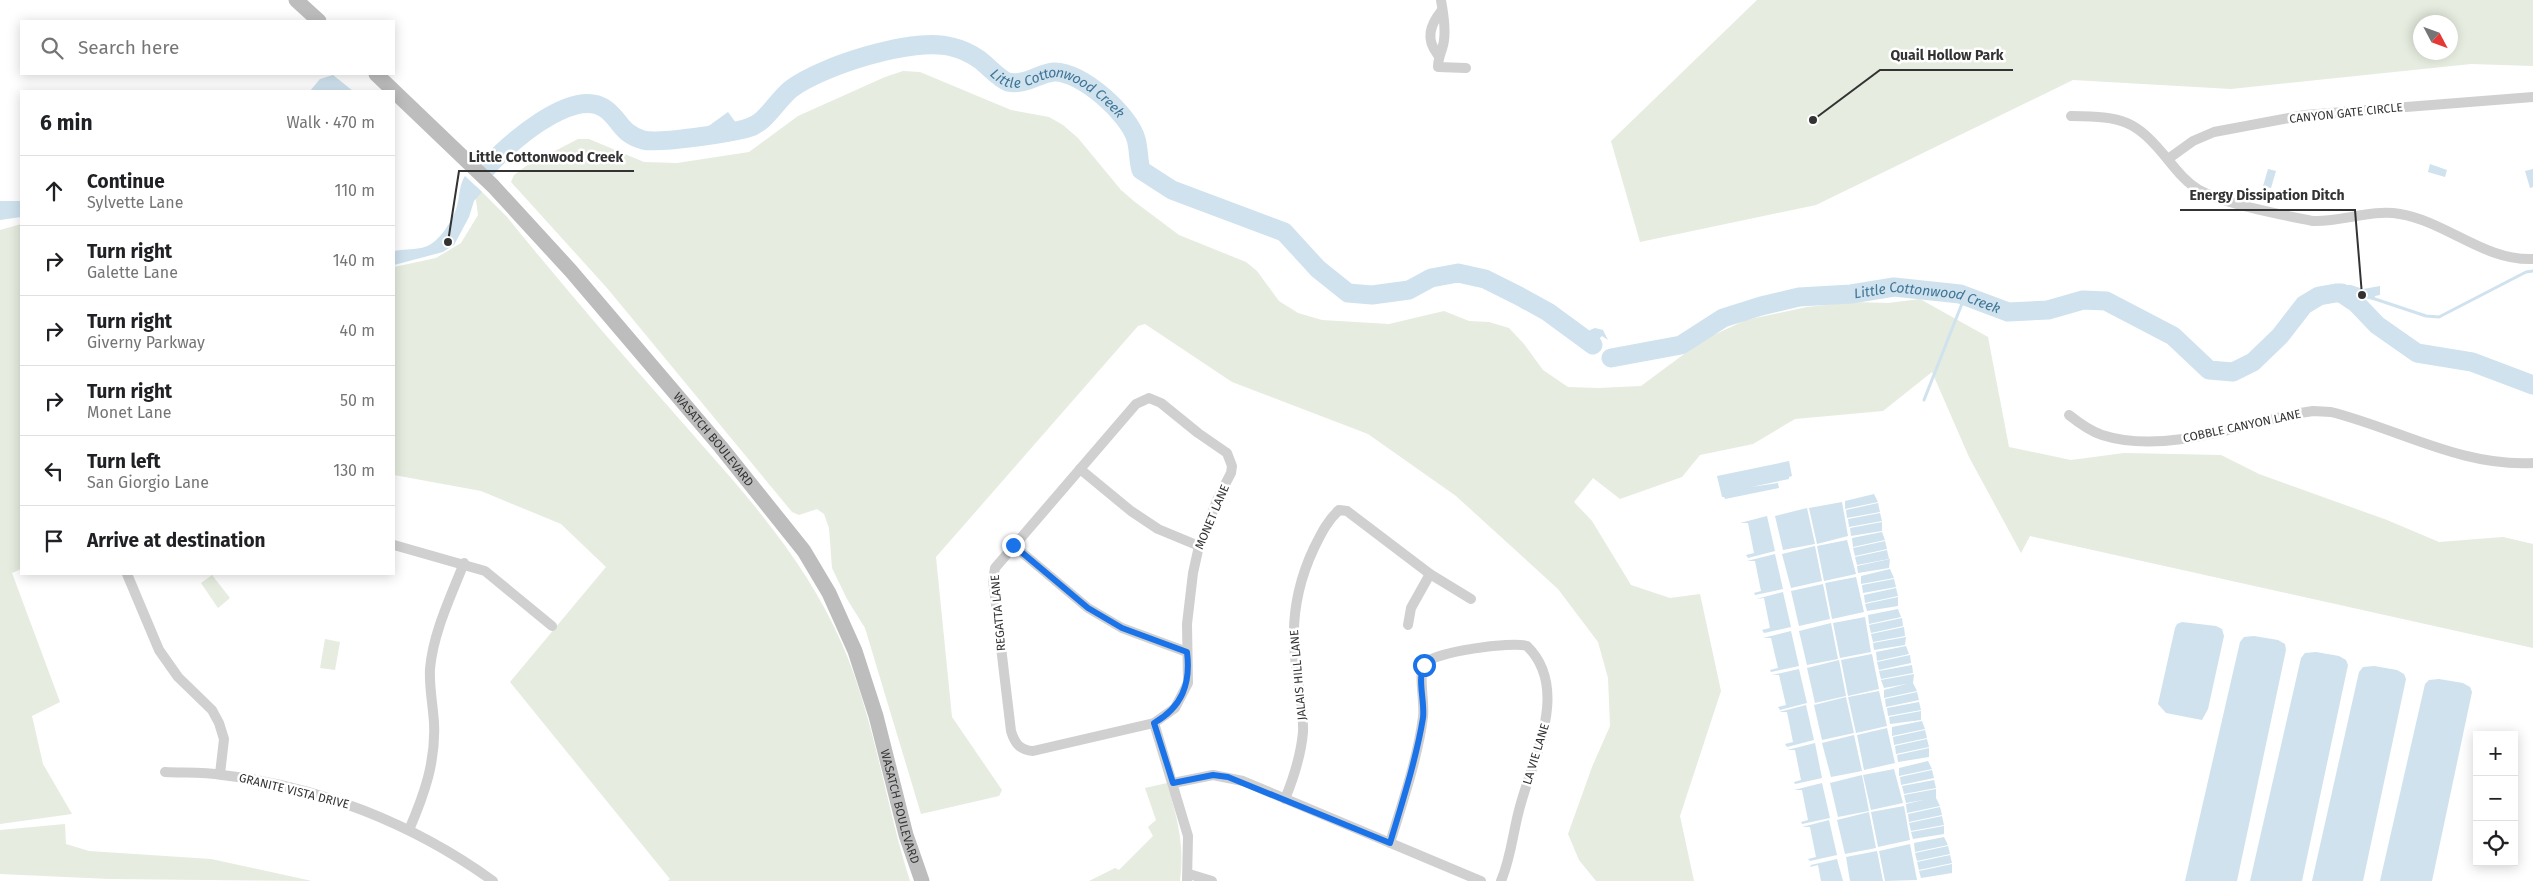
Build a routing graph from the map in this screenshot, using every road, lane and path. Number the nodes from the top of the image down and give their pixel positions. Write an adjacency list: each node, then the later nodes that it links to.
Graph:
1 (296, 0): 3 (main road)
2 (1441, 5): 4 (street)
3 (318, 20)
4 (1466, 68)
5 (377, 75): 6 (main road, WASATCH BOULEVARD)
6 (393, 90)
7 (395, 92): 35 (main road, WASATCH BOULEVARD)
8 (2533, 98): 10 (street, CANYON GATE CIRCLE)
9 (2071, 116): 10 (street)
10 (2168, 159): 11 (street)
11 (2533, 259)
12 (1149, 398): 15 (street, REGATTA LANE); 18 (street, MONET LANE)
13 (2069, 415): 14 (street, COBBLE CANYON LANE)
14 (2533, 463)
15 (1080, 469): 17 (street, REGATTA LANE); 18 (street)
16 (395, 545): 19 (street)
17 (1013, 545): 25 (street); 26 (street, REGATTA LANE)
18 (1198, 546): 25 (street, MONET LANE)
19 (464, 562): 24 (street); 31 (street)
20 (1430, 574): 22 (street, JALAIS HILL LANE); 23 (street); 30 (street, JALAIS HILL LANE)
21 (127, 575): 28 (street)
22 (1471, 599)
23 (1408, 625)
24 (552, 626)
25 (1187, 652): 26 (street, MONET LANE)
26 (1154, 723): 29 (street)
27 (165, 772): 28 (street, GRANITE VISTA DRIVE)
28 (220, 774): 31 (street, GRANITE VISTA DRIVE)
29 (1173, 783): 30 (street); 33 (street)
30 (1285, 798): 32 (street)
31 (409, 830): 34 (street, GRANITE VISTA DRIVE)
32 (1390, 843): 37 (street); 38 (street, LA VIE LANE)
33 (1188, 878): 36 (street)
34 (493, 881)
35 (922, 881)
36 (1212, 881)
37 (1481, 881)
38 (1501, 881)

